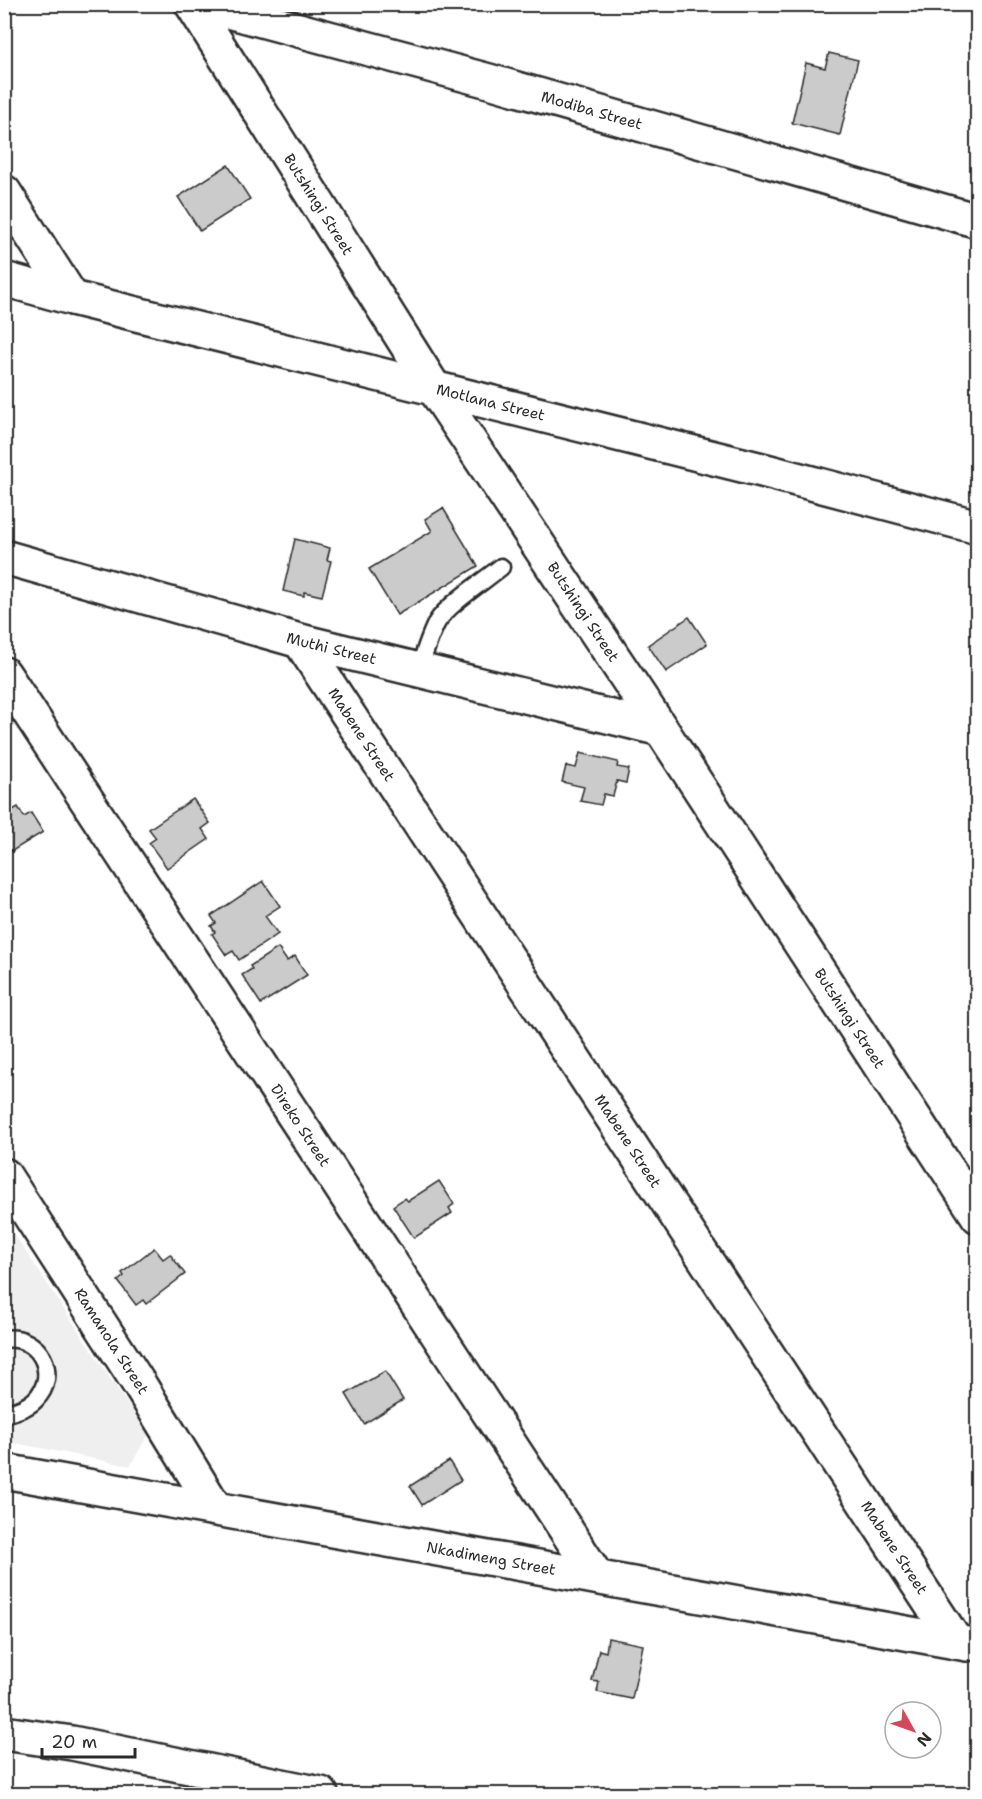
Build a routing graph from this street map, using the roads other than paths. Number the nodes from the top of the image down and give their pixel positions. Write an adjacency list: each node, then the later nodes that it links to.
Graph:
1 (192, 4): 7 (street, Butshingi Street)
2 (202, 4): 4 (street, Modiba Street)
3 (4, 192): 6 (street)
4 (978, 221)
5 (4, 279): 6 (street, Motlana Street)
6 (72, 298): 7 (street, Motlana Street)
7 (434, 388): 8 (street, Motlana Street); 14 (street, Butshingi Street)
8 (978, 527)
9 (4, 557): 11 (street, Muthi Street)
10 (501, 567): 12 (lane)
11 (300, 641): 12 (street, Muthi Street); 22 (street, Mabene Street)
12 (419, 670): 14 (street, Muthi Street)
13 (4, 674): 21 (street, Direko Street)
14 (661, 729): 16 (street, Butshingi Street)
15 (4, 1175): 20 (street, Ramanola Street)
16 (978, 1216)
17 (4, 1339): 18 (lane)
18 (4, 1414)
19 (4, 1471): 20 (street, Nkadimeng Street)
20 (215, 1508): 21 (street, Nkadimeng Street)
21 (597, 1577): 22 (street, Nkadimeng Street)
22 (967, 1644)
23 (4, 1733): 24 (street)
24 (321, 1794)

